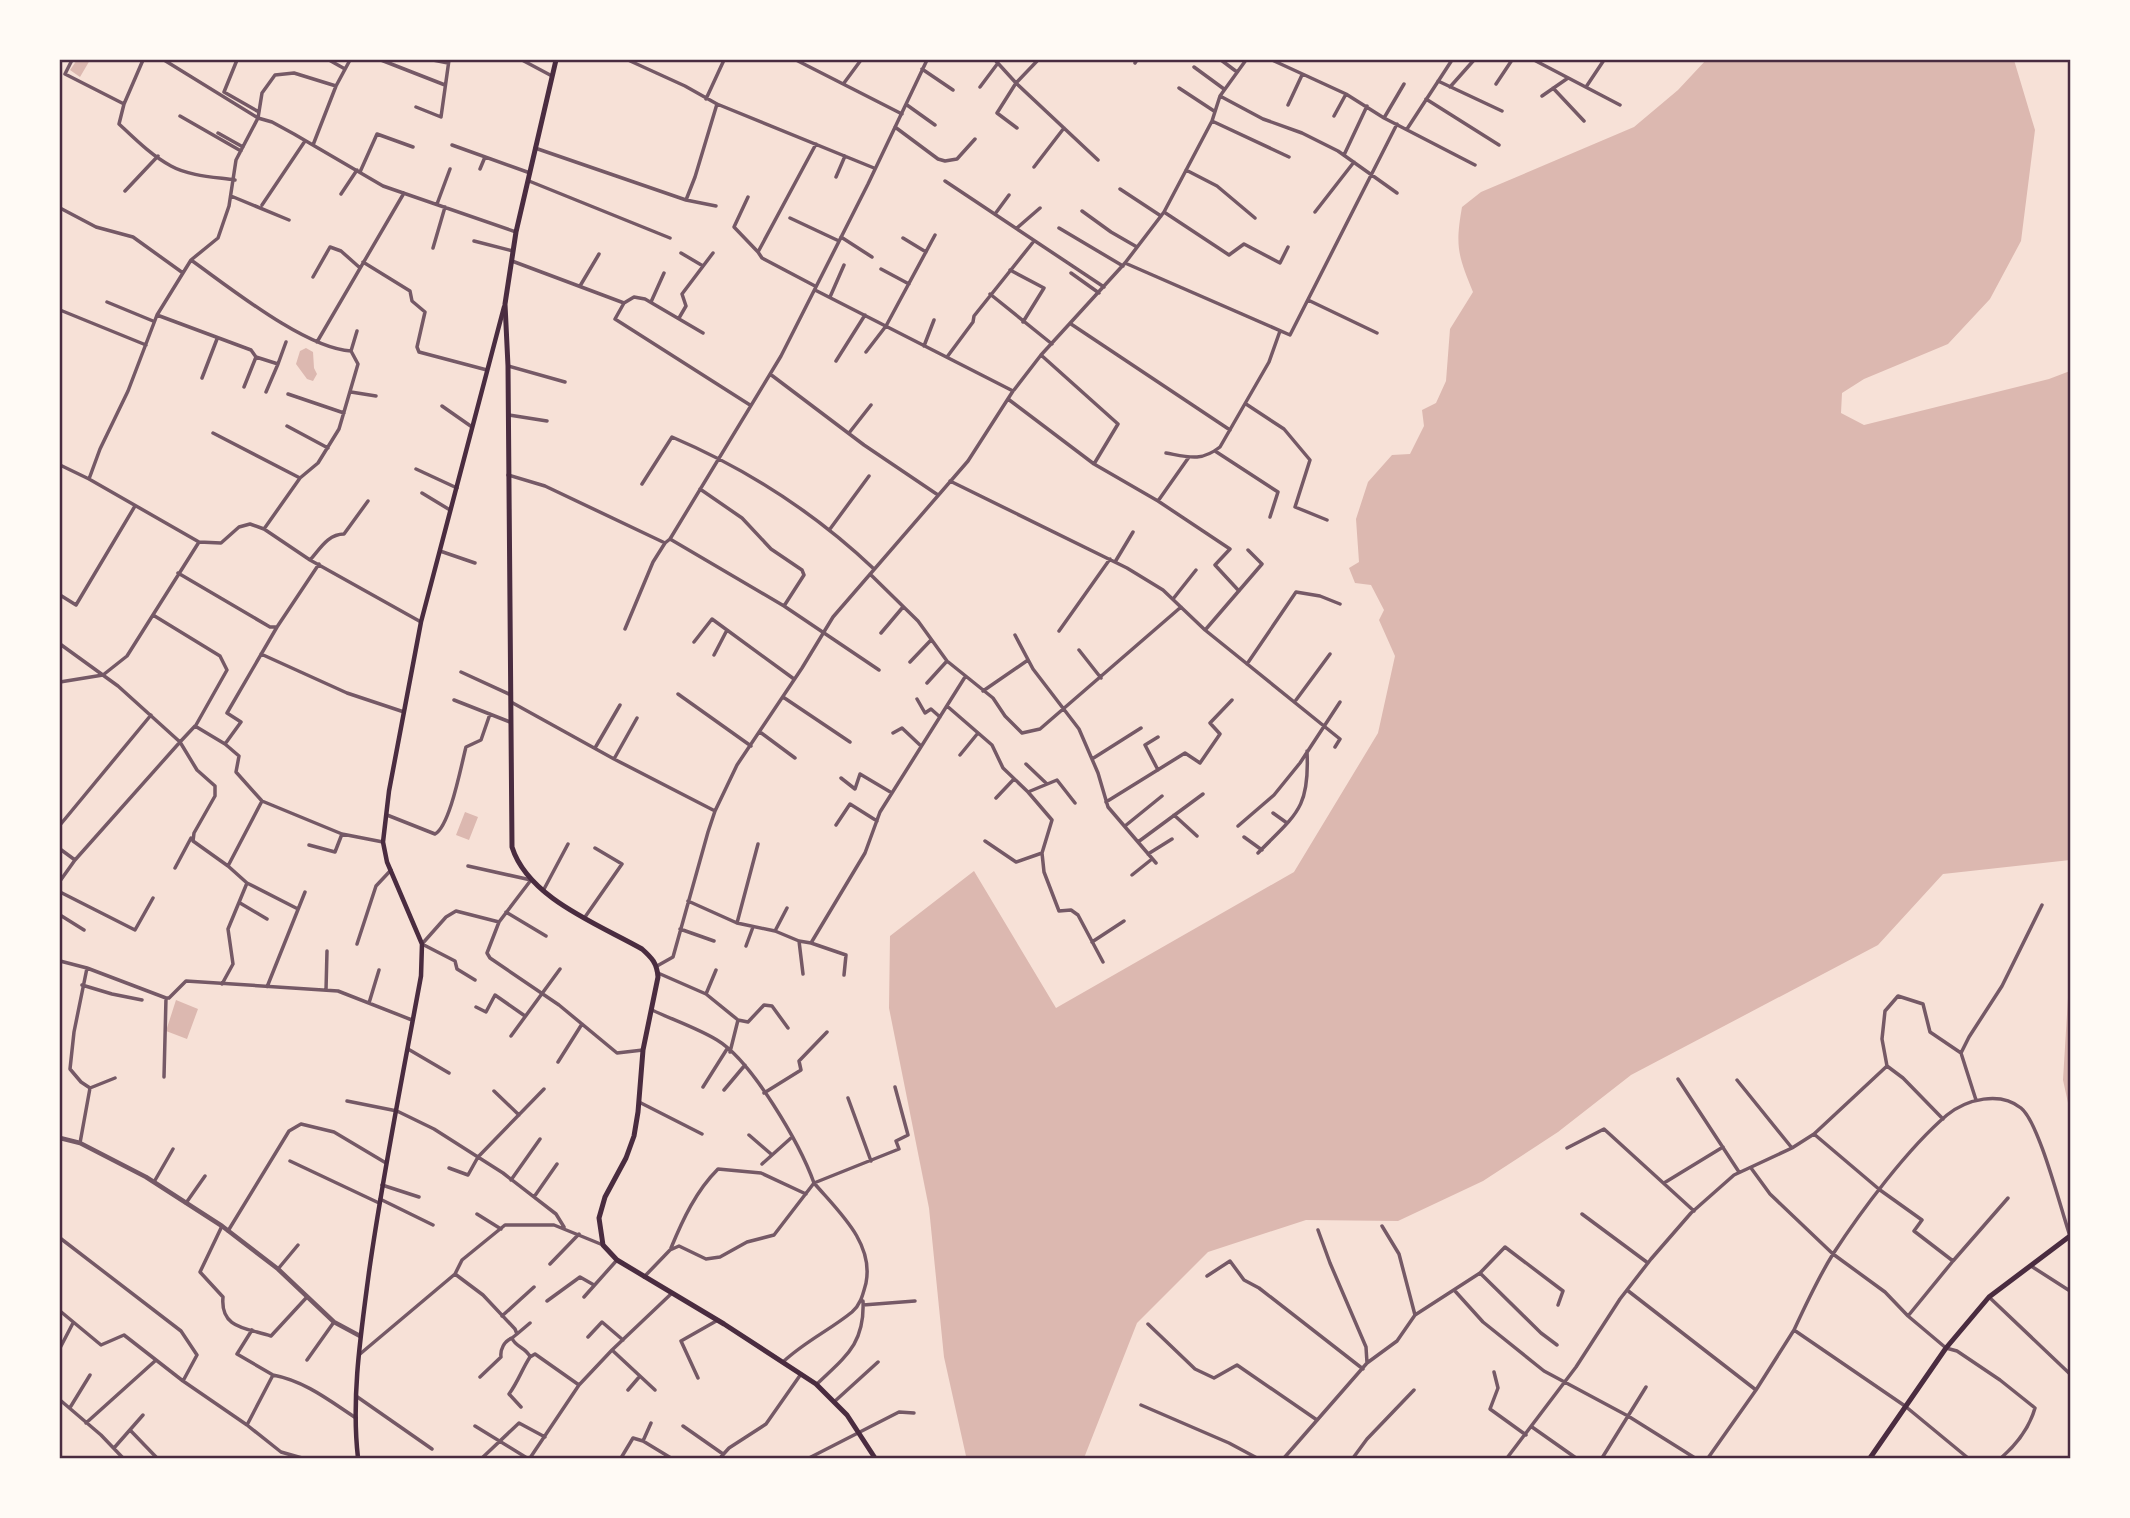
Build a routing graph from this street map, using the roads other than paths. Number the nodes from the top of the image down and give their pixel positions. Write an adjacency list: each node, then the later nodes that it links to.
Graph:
1 (72, 60): 33 (street)
2 (143, 60): 56 (street)
3 (164, 60): 69 (street)
4 (237, 60): 65 (street)
5 (329, 60): 29 (street)
6 (350, 60): 29 (street)
7 (381, 60): 42 (street)
8 (433, 60): 25 (street)
9 (522, 60): 35 (street)
10 (556, 60): 35 (main road)
11 (628, 60): 27 (street)
12 (724, 60): 54 (street)
13 (796, 60): 39 (street)
14 (861, 60): 39 (street)
15 (927, 60): 30 (street)
16 (1038, 60): 38 (street)
17 (1221, 60): 32 (street)
18 (1246, 60): 32 (street)
19 (1272, 60): 34 (street)
20 (1452, 60): 37 (street)
21 (1474, 60): 45 (street)
22 (1512, 60): 41 (street)
23 (1534, 60): 36 (street)
24 (1604, 60): 46 (street)
25 (448, 61): 42 (street)
26 (997, 61): 38 (street); 44 (street)
27 (637, 62): 54 (street)
28 (1194, 67): 49 (street)
29 (345, 69): 43 (street)
30 (922, 69): 50 (street); 58 (street)
31 (60, 71): 33 (street)
32 (1237, 72): 49 (street)
33 (65, 74): 56 (street)
34 (1302, 75): 51 (street); 59 (street)
35 (552, 76): 87 (main road)
36 (1568, 78): 46 (street); 48 (street)
37 (1438, 81): 45 (street); 55 (street)
38 (1016, 83): 76 (street); 77 (street)
39 (844, 84): 66 (street)
40 (1404, 84): 70 (street)
41 (1496, 84)
42 (445, 85): 62 (street)
43 (336, 86): 65 (street); 83 (street)
44 (980, 87)
45 (1450, 87): 64 (street)
46 (1586, 87): 60 (street)
47 (1179, 88): 63 (street)
48 (1553, 88): 53 (street); 72 (street)
49 (1224, 89): 52 (street)
50 (953, 90)
51 (1346, 94): 61 (street); 68 (street)
52 (1220, 96): 63 (street); 89 (street)
53 (1542, 96)
54 (706, 99): 57 (street)
55 (1426, 99): 78 (street); 85 (street)
56 (124, 104): 90 (street)
57 (717, 104): 82 (street); 117 (street)
58 (907, 105): 66 (street); 74 (street)
59 (1288, 105)
60 (1620, 105)
61 (1367, 106): 70 (street); 89 (street)
62 (416, 107)
63 (1214, 111): 71 (street)
64 (1502, 111)
65 (259, 112): 69 (street)
66 (902, 114): 75 (street)
67 (180, 116): 88 (street)
68 (1334, 116)
69 (258, 118): 81 (street); 88 (street)
70 (1384, 118): 73 (street)
71 (1212, 121): 93 (street); 101 (street)
72 (1584, 121)
73 (1396, 124): 78 (street); 104 (street)
74 (935, 125)
75 (895, 127): 80 (street); 98 (street)
76 (1017, 128)
77 (1064, 128): 94 (street); 97 (street)
78 (1407, 130): 96 (street)
79 (218, 132): 88 (street)
80 (975, 139)
81 (305, 141): 83 (street); 118 (street)
82 (816, 144): 91 (street); 144 (street)
83 (313, 145): 102 (street)
84 (452, 145): 92 (street)
85 (1499, 145)
86 (413, 147): 102 (street)
87 (535, 148): 103 (main road); 117 (street)
88 (242, 149): 106 (street)
89 (1344, 155): 95 (street)
90 (158, 156): 106 (street); 110 (street)
91 (845, 156): 98 (street); 105 (street)
92 (485, 157): 100 (street); 103 (street)
93 (1289, 157)
94 (1098, 160)
95 (1354, 162): 104 (street); 125 (street)
96 (1475, 165)
97 (1034, 167)
98 (874, 168): 137 (street)
99 (450, 169): 119 (street)
100 (480, 169)
101 (1186, 170): 127 (street); 129 (street)
102 (358, 171): 111 (street); 113 (street)
103 (530, 173): 107 (main road)
104 (1371, 174): 112 (street); 170 (street)
105 (836, 177)
106 (235, 180): 115 (street)
107 (528, 180): 133 (main road); 135 (street)
108 (945, 181): 126 (street)
109 (1120, 189): 127 (street)
110 (125, 191)
111 (404, 193): 119 (street); 152 (street)
112 (1397, 193)
113 (341, 194)
114 (1009, 195): 126 (street)
115 (231, 196): 130 (street); 150 (street)
116 (748, 197): 144 (street)
117 (686, 200): 120 (street)
118 (262, 205)
119 (437, 205): 121 (street)
120 (716, 206)
121 (445, 207): 133 (street); 142 (street)
122 (60, 208): 159 (street)
123 (1040, 208): 131 (street)
124 (1082, 211): 140 (street)
125 (1315, 212)
126 (995, 214): 131 (street)
127 (1162, 214): 140 (street); 141 (street)
128 (790, 218): 137 (street)
129 (1255, 218)
130 (289, 220)
131 (1017, 228): 138 (street)
132 (1059, 228): 153 (street)
133 (516, 232): 143 (main road)
134 (936, 235): 145 (street)
135 (670, 238)
136 (903, 238): 145 (street)
137 (840, 239): 149 (street); 166 (street)
138 (1034, 240): 158 (street); 165 (street)
139 (474, 241): 143 (street)
140 (1137, 247): 153 (street)
141 (1288, 247)
142 (433, 248)
143 (514, 251): 151 (main road)
144 (758, 252): 166 (street)
145 (926, 252): 163 (street)
146 (681, 253): 155 (street)
147 (713, 253): 155 (street)
148 (599, 254): 164 (street)
149 (872, 257)
150 (191, 260): 159 (street); 190 (street)
151 (512, 261): 164 (street); 174 (main road)
152 (363, 262): 156 (street); 202 (street)
153 (1124, 264): 165 (street); 185 (street)
154 (844, 265): 169 (street)
155 (704, 266): 178 (street)
156 (359, 267): 162 (street); 190 (street)
157 (881, 269): 163 (street)
158 (1010, 270): 168 (street); 181 (street)
159 (183, 273): 176 (street)
160 (664, 273): 172 (street)
161 (1071, 273): 167 (street)
162 (313, 278)
163 (909, 284): 183 (street)
164 (580, 286): 173 (street)
165 (1104, 287): 167 (street)
166 (816, 288): 169 (street); 203 (street)
167 (1099, 293): 182 (street)
168 (990, 294): 181 (street); 197 (street)
169 (830, 297): 177 (street)
170 (1308, 300): 185 (street); 187 (street)
171 (107, 302): 180 (street)
172 (651, 302): 173 (street); 178 (street)
173 (624, 303): 214 (street)
174 (505, 304): 201 (main road); 202 (main road)
175 (60, 310): 192 (street)
176 (157, 315): 180 (street); 188 (street)
177 (865, 315): 183 (street); 199 (street)
178 (679, 318): 186 (street)
179 (934, 320): 193 (street)
180 (153, 321): 192 (street)
181 (1023, 322): 191 (street)
182 (1071, 324): 191 (street); 222 (street)
183 (886, 326): 193 (street); 195 (street)
184 (357, 331): 194 (street)
185 (1280, 331): 213 (street)
186 (703, 333)
187 (1377, 333)
188 (217, 338): 198 (street); 204 (street)
189 (286, 342): 200 (street)
190 (317, 342): 194 (street)
191 (1052, 344): 196 (street)
192 (146, 345): 236 (street)
193 (924, 346): 197 (street)
194 (351, 351): 209 (street)
195 (866, 352)
196 (1041, 355): 207 (street); 230 (street)
197 (947, 357): 207 (street)
198 (256, 358): 200 (street); 206 (street)
199 (836, 361)
200 (278, 364): 208 (street)
201 (508, 366): 205 (street); 218 (main road)
202 (487, 370): 221 (main road)
203 (770, 373): 214 (street); 224 (street)
204 (202, 378)
205 (565, 382)
206 (244, 387)
207 (1013, 391): 212 (street)
208 (266, 392)
209 (351, 392): 211 (street); 217 (street)
210 (288, 394): 217 (street)
211 (376, 396)
212 (1008, 399): 230 (street); 237 (street)
213 (1246, 404): 222 (street); 248 (street)
214 (750, 405): 228 (street)
215 (871, 405): 224 (street)
216 (442, 406): 221 (street)
217 (344, 413): 225 (street)
218 (509, 415): 219 (street); 233 (main road)
219 (547, 421)
220 (287, 426): 225 (street)
221 (472, 427): 239 (main road)
222 (1230, 430): 226 (street)
223 (213, 433): 235 (street)
224 (849, 433): 242 (street)
225 (328, 449): 235 (street)
226 (1215, 452): 229 (street); 247 (street)
227 (1166, 453): 229 (street)
228 (719, 457): 238 (street); 240 (street); 250 (street)
229 (1189, 457): 244 (street)
230 (1094, 464): 244 (street)
231 (60, 465): 236 (street)
232 (416, 469): 239 (street)
233 (508, 475): 254 (street); 305 (main road)
234 (869, 476): 250 (street)
235 (300, 478): 249 (street)
236 (89, 479): 245 (street)
237 (950, 481): 242 (street); 257 (street)
238 (642, 484)
239 (457, 488): 246 (main road)
240 (699, 488): 252 (street); 270 (street)
241 (422, 493): 246 (street)
242 (938, 495): 262 (street)
243 (368, 501): 258 (street)
244 (1158, 501): 266 (street)
245 (135, 506): 253 (street); 267 (street)
246 (452, 511): 256 (main road)
247 (1270, 517)
248 (1327, 520)
249 (264, 529): 253 (street); 258 (street)
250 (830, 530): 262 (street)
251 (1133, 532): 259 (street)
252 (670, 539): 254 (street); 270 (street)
253 (199, 542): 264 (street)
254 (665, 543): 276 (street)
255 (1248, 550): 266 (street)
256 (440, 551): 260 (street); 274 (main road)
257 (1110, 559): 259 (street); 279 (street)
258 (310, 560): 261 (street)
259 (1115, 562): 268 (street)
260 (475, 563)
261 (319, 564): 274 (street); 275 (street)
262 (874, 569): 265 (street)
263 (1196, 570): 268 (street)
264 (178, 573): 273 (street); 275 (street)
265 (870, 574): 271 (street); 281 (street)
266 (1239, 591): 278 (street)
267 (60, 595)
268 (1173, 599): 272 (street)
269 (1340, 604): 293 (street)
270 (785, 606): 281 (street)
271 (903, 607): 280 (street); 283 (street)
272 (1181, 607): 278 (street); 298 (street)
273 (153, 615): 296 (street); 321 (street)
274 (421, 622): 314 (main road)
275 (277, 627): 287 (street)
276 (625, 629)
277 (727, 630): 284 (street); 289 (street); 299 (street)
278 (1205, 630): 293 (street)
279 (1059, 631)
280 (881, 633)
281 (822, 634): 294 (street); 299 (street)
282 (1015, 635): 290 (street)
283 (931, 640): 291 (street); 292 (street)
284 (694, 642)
285 (60, 644): 296 (street)
286 (1079, 650): 298 (street)
287 (261, 654): 314 (street); 329 (street)
288 (1330, 654): 309 (street)
289 (714, 655)
290 (1028, 660): 302 (street); 313 (street)
291 (947, 661): 297 (street); 301 (street)
292 (910, 662)
293 (1247, 664): 309 (street)
294 (879, 670)
295 (461, 672): 305 (street)
296 (103, 675): 300 (street); 316 (street)
297 (965, 677): 302 (street); 312 (street)
298 (1101, 678): 313 (street)
299 (794, 679): 304 (street)
300 (60, 682)
301 (927, 683)
302 (983, 691): 313 (street)
303 (678, 694): 330 (street)
304 (783, 697): 323 (street); 328 (street)
305 (511, 698): 319 (main road); 333 (street)
306 (917, 699): 317 (street)
307 (454, 700): 315 (street)
308 (1232, 700): 340 (street)
309 (1296, 701): 320 (street)
310 (1340, 702): 320 (street)
311 (620, 705): 333 (street)
312 (947, 706): 317 (street); 325 (street)
313 (1065, 708): 338 (street)
314 (404, 712): 354 (main road)
315 (490, 714): 319 (street); 354 (street)
316 (151, 715): 327 (street); 358 (street)
317 (940, 717): 331 (street)
318 (637, 718): 337 (street)
319 (510, 722): 385 (main road)
320 (1324, 725): 332 (street); 334 (street)
321 (195, 726): 327 (street); 329 (street)
322 (1141, 728): 338 (street)
323 (760, 732): 330 (street); 336 (street)
324 (893, 733): 331 (street)
325 (978, 733): 335 (street); 342 (street)
326 (1158, 737): 340 (street)
327 (180, 742): 362 (street); 378 (street)
328 (850, 742)
329 (225, 744): 349 (street)
330 (751, 746): 352 (street)
331 (922, 746): 345 (street)
332 (1335, 747)
333 (595, 748): 337 (street)
334 (1307, 749): 357 (street); 361 (street)
335 (960, 755)
336 (795, 758)
337 (614, 759): 352 (street)
338 (1092, 759): 350 (street)
339 (1026, 764): 343 (street)
340 (1158, 770): 350 (street)
341 (841, 778): 345 (street)
342 (1014, 779): 344 (street); 348 (street)
343 (1047, 784): 344 (street); 351 (street)
344 (1028, 792): 375 (street)
345 (892, 793): 356 (street)
346 (1203, 794): 355 (street)
347 (1161, 796): 360 (street)
348 (996, 797)
349 (262, 801): 363 (street); 380 (street)
350 (1106, 802): 360 (street)
351 (1075, 803)
352 (715, 811): 392 (street)
353 (1273, 813): 357 (street)
354 (387, 815): 368 (main road)
355 (1174, 815): 364 (street); 369 (street)
356 (877, 821): 359 (street); 412 (street)
357 (1287, 824): 365 (street)
358 (60, 825)
359 (836, 825)
360 (1124, 826): 369 (street)
361 (1238, 826)
362 (194, 833): 380 (street); 382 (street)
363 (342, 834): 368 (street); 372 (street)
364 (1197, 836)
365 (1244, 837)
366 (1172, 839): 376 (street)
367 (985, 841): 375 (street)
368 (383, 842): 383 (main road)
369 (1138, 842): 376 (street)
370 (568, 844): 388 (street)
371 (758, 844): 403 (street)
372 (309, 845)
373 (595, 848): 399 (street)
374 (60, 849): 378 (street)
375 (1042, 853): 411 (street)
376 (1148, 854): 377 (street)
377 (1152, 859): 379 (street); 384 (street)
378 (75, 860): 386 (street)
379 (1156, 863)
380 (228, 866): 387 (street)
381 (468, 866): 385 (street)
382 (175, 868)
383 (391, 870): 413 (street); 414 (main road)
384 (1132, 875)
385 (531, 880): 388 (main road); 397 (street)
386 (60, 881)
387 (247, 883): 393 (street); 396 (street)
388 (542, 891): 399 (main road)
389 (60, 892): 391 (street)
390 (305, 892): 396 (street)
391 (153, 898)
392 (688, 901): 403 (street); 405 (street)
393 (240, 903): 400 (street); 428 (street)
394 (2042, 905): 448 (street)
395 (787, 908): 407 (street)
396 (298, 909): 429 (street)
397 (506, 912): 402 (street); 408 (street)
398 (60, 915): 406 (street)
399 (585, 917): 421 (main road)
400 (267, 919)
401 (1124, 921): 411 (street)
402 (499, 922): 414 (street); 431 (street)
403 (737, 923): 404 (street)
404 (753, 927): 407 (street); 415 (street)
405 (680, 929): 409 (street); 421 (street)
406 (84, 930)
407 (775, 931): 410 (street)
408 (546, 936)
409 (714, 941)
410 (799, 941): 412 (street); 424 (street)
411 (1092, 942): 418 (street)
412 (811, 943): 425 (street)
413 (357, 944)
414 (422, 944): 426 (street); 439 (main road)
415 (746, 946)
416 (327, 951): 430 (street)
417 (60, 961): 419 (street)
418 (1103, 962)
419 (87, 968): 427 (street); 433 (street)
420 (560, 969): 431 (street)
421 (657, 969): 432 (street); 437 (main road)
422 (379, 970): 435 (street)
423 (716, 970): 432 (street)
424 (803, 974)
425 (844, 975)
426 (475, 979)
427 (82, 985): 434 (street); 459 (street)
428 (222, 985): 429 (street); 433 (street)
429 (267, 987): 430 (street)
430 (326, 990): 435 (street)
431 (542, 993): 438 (street); 441 (street)
432 (706, 994): 440 (street)
433 (166, 998): 453 (street)
434 (142, 1000)
435 (369, 1003): 439 (street)
436 (476, 1007): 438 (street)
437 (652, 1010): 446 (main road); 447 (street)
438 (525, 1016): 444 (street)
439 (413, 1020): 445 (main road)
440 (738, 1020): 442 (street); 447 (street)
441 (582, 1024): 446 (street); 449 (street)
442 (788, 1028)
443 (827, 1032): 463 (street)
444 (511, 1036)
445 (408, 1049): 452 (street); 468 (main road)
446 (643, 1050): 467 (main road)
447 (729, 1050): 450 (street); 457 (street)
448 (1961, 1053): 451 (street); 465 (street)
449 (558, 1062)
450 (745, 1065): 461 (street); 463 (street)
451 (1887, 1066): 470 (street); 472 (street)
452 (449, 1073)
453 (164, 1077)
454 (115, 1078): 459 (street)
455 (1678, 1079): 478 (street)
456 (1737, 1080): 481 (street)
457 (703, 1087)
458 (895, 1087): 485 (street)
459 (90, 1088): 477 (street)
460 (544, 1089): 469 (street)
461 (724, 1090)
462 (494, 1091): 469 (street)
463 (764, 1093): 474 (street)
464 (848, 1098): 485 (street)
465 (1976, 1100): 470 (street); 516 (street)
466 (347, 1101): 468 (street)
467 (639, 1102): 471 (street); 519 (main road)
468 (397, 1111): 483 (street); 486 (main road)
469 (519, 1115): 483 (street)
470 (1943, 1119): 498 (street)
471 (702, 1134)
472 (1814, 1134): 481 (street); 498 (street)
473 (748, 1135): 482 (street)
474 (791, 1138): 482 (street); 495 (street)
475 (540, 1139): 493 (street)
476 (60, 1140): 477 (street)
477 (80, 1143): 494 (street)
478 (1723, 1147): 491 (street); 496 (street)
479 (1567, 1148): 496 (street)
480 (173, 1149): 494 (street)
481 (1792, 1149): 490 (street)
482 (772, 1155): 488 (street)
483 (478, 1157): 489 (street); 493 (street)
484 (290, 1161): 503 (street)
485 (871, 1161): 495 (street)
486 (386, 1163): 497 (main road); 514 (street)
487 (557, 1164): 501 (street)
488 (762, 1164)
489 (449, 1168)
490 (1751, 1168): 491 (street); 521 (street)
491 (1739, 1172): 505 (street)
492 (205, 1176): 504 (street)
493 (511, 1180): 501 (street)
494 (154, 1182): 504 (street)
495 (814, 1183): 499 (street); 541 (street)
496 (1664, 1183): 505 (street)
497 (382, 1185): 500 (street); 503 (main road)
498 (1880, 1190): 521 (street); 523 (street)
499 (806, 1194): 520 (street); 520 (street)
500 (419, 1197)
501 (534, 1197): 511 (street)
502 (2008, 1198): 523 (street)
503 (379, 1201): 508 (street); 558 (main road)
504 (185, 1204): 509 (street)
505 (1694, 1211): 524 (street)
506 (477, 1214): 512 (street)
507 (1583, 1214): 524 (street)
508 (433, 1225)
509 (222, 1226): 514 (street); 555 (street)
510 (1382, 1226): 547 (street)
511 (564, 1227): 512 (street); 515 (street)
512 (501, 1229): 529 (street)
513 (1318, 1230): 572 (street)
514 (228, 1231): 527 (street)
515 (579, 1234): 519 (street); 525 (street)
516 (2070, 1236): 526 (main road)
517 (60, 1238): 582 (street)
518 (298, 1245): 527 (street)
519 (603, 1245): 522 (main road)
520 (670, 1250): 531 (street)
521 (1833, 1255): 549 (street); 556 (street)
522 (617, 1260): 531 (main road); 532 (street)
523 (1953, 1261): 549 (street)
524 (1647, 1263): 534 (street)
525 (550, 1264)
526 (2031, 1266): 536 (street); 540 (main road)
527 (278, 1269): 538 (street)
528 (1480, 1273): 535 (street); 545 (street); 562 (street)
529 (455, 1274): 548 (street); 566 (street)
530 (1207, 1276): 573 (street)
531 (644, 1277): 537 (main road)
532 (594, 1285): 539 (street); 542 (street)
533 (534, 1287): 548 (street)
534 (1627, 1290): 583 (street); 589 (street)
535 (1455, 1291): 547 (street); 583 (street)
536 (2070, 1291)
537 (671, 1294): 550 (main road); 561 (street)
538 (306, 1297): 551 (street); 555 (street)
539 (583, 1297)
540 (1989, 1297): 564 (main road); 576 (street)
541 (863, 1298): 544 (street); 570 (street)
542 (547, 1301)
543 (915, 1301): 544 (street)
544 (863, 1305): 584 (street)
545 (1558, 1305)
546 (60, 1311): 552 (street)
547 (1415, 1315): 572 (street)
548 (502, 1316): 557 (street)
549 (1908, 1316): 564 (street)
550 (718, 1320): 570 (main road); 581 (street)
551 (334, 1322): 558 (street); 568 (street)
552 (73, 1323): 563 (street); 569 (street)
553 (530, 1323): 557 (street)
554 (1148, 1324): 602 (street)
555 (252, 1330): 578 (street)
556 (1794, 1330): 589 (street); 595 (street)
557 (517, 1334): 560 (street)
558 (360, 1336): 566 (main road)
559 (588, 1337): 561 (street)
560 (512, 1338): 567 (street); 580 (street)
561 (622, 1340): 565 (street)
562 (1557, 1345)
563 (60, 1348)
564 (1946, 1348): 595 (main road); 639 (street)
565 (612, 1350): 579 (street); 585 (street)
566 (360, 1354): 591 (main road)
567 (530, 1357): 585 (street); 597 (street)
568 (307, 1360)
569 (155, 1361): 582 (street); 603 (street)
570 (783, 1362): 575 (main road)
571 (878, 1362): 593 (street)
572 (1367, 1363): 573 (street)
573 (1363, 1369): 602 (street)
574 (1494, 1372): 611 (street)
575 (801, 1374): 584 (main road); 617 (street)
576 (2070, 1374)
577 (90, 1375): 596 (street)
578 (273, 1375): 601 (street); 605 (street)
579 (640, 1376): 587 (street); 590 (street)
580 (480, 1377)
581 (698, 1378)
582 (183, 1381): 605 (street)
583 (1565, 1382): 600 (street); 608 (street)
584 (816, 1384): 593 (main road)
585 (579, 1385): 612 (street)
586 (1646, 1387): 600 (street)
587 (655, 1390)
588 (1414, 1390): 631 (street)
589 (1756, 1390): 636 (street)
590 (628, 1391)
591 (356, 1396): 601 (main road); 616 (street)
592 (60, 1400): 596 (street)
593 (834, 1402): 610 (main road)
594 (1141, 1405): 629 (street)
595 (1906, 1406): 637 (main road); 638 (street)
596 (70, 1407): 603 (street)
597 (521, 1407)
598 (914, 1413): 610 (street)
599 (143, 1415): 609 (street)
600 (1628, 1416): 634 (street); 635 (street)
601 (356, 1418): 622 (main road)
602 (1317, 1420): 618 (street)
603 (86, 1423): 615 (street)
604 (651, 1423): 614 (street)
605 (247, 1424): 621 (street)
606 (475, 1426): 613 (street)
607 (683, 1426): 617 (street)
608 (1532, 1426): 611 (street); 633 (street)
609 (130, 1430): 615 (street); 620 (street)
610 (858, 1432): 627 (street); 628 (main road)
611 (1526, 1435): 632 (street)
612 (545, 1437): 613 (street); 624 (street)
613 (500, 1441): 623 (street); 624 (street)
614 (643, 1441): 625 (street); 626 (street)
615 (113, 1448): 619 (street)
616 (432, 1449)
617 (721, 1456)
618 (1286, 1457): 630 (street)
619 (123, 1458)
620 (157, 1458)
621 (302, 1458)
622 (358, 1458)
623 (482, 1458)
624 (528, 1458)
625 (621, 1458)
626 (671, 1458)
627 (809, 1458)
628 (874, 1458)
629 (1257, 1458)
630 (1293, 1458)
631 (1353, 1458)
632 (1507, 1458)
633 (1576, 1458)
634 (1602, 1458)
635 (1695, 1458)
636 (1708, 1458)
637 (1870, 1458)
638 (1968, 1458)
639 (2001, 1458)

